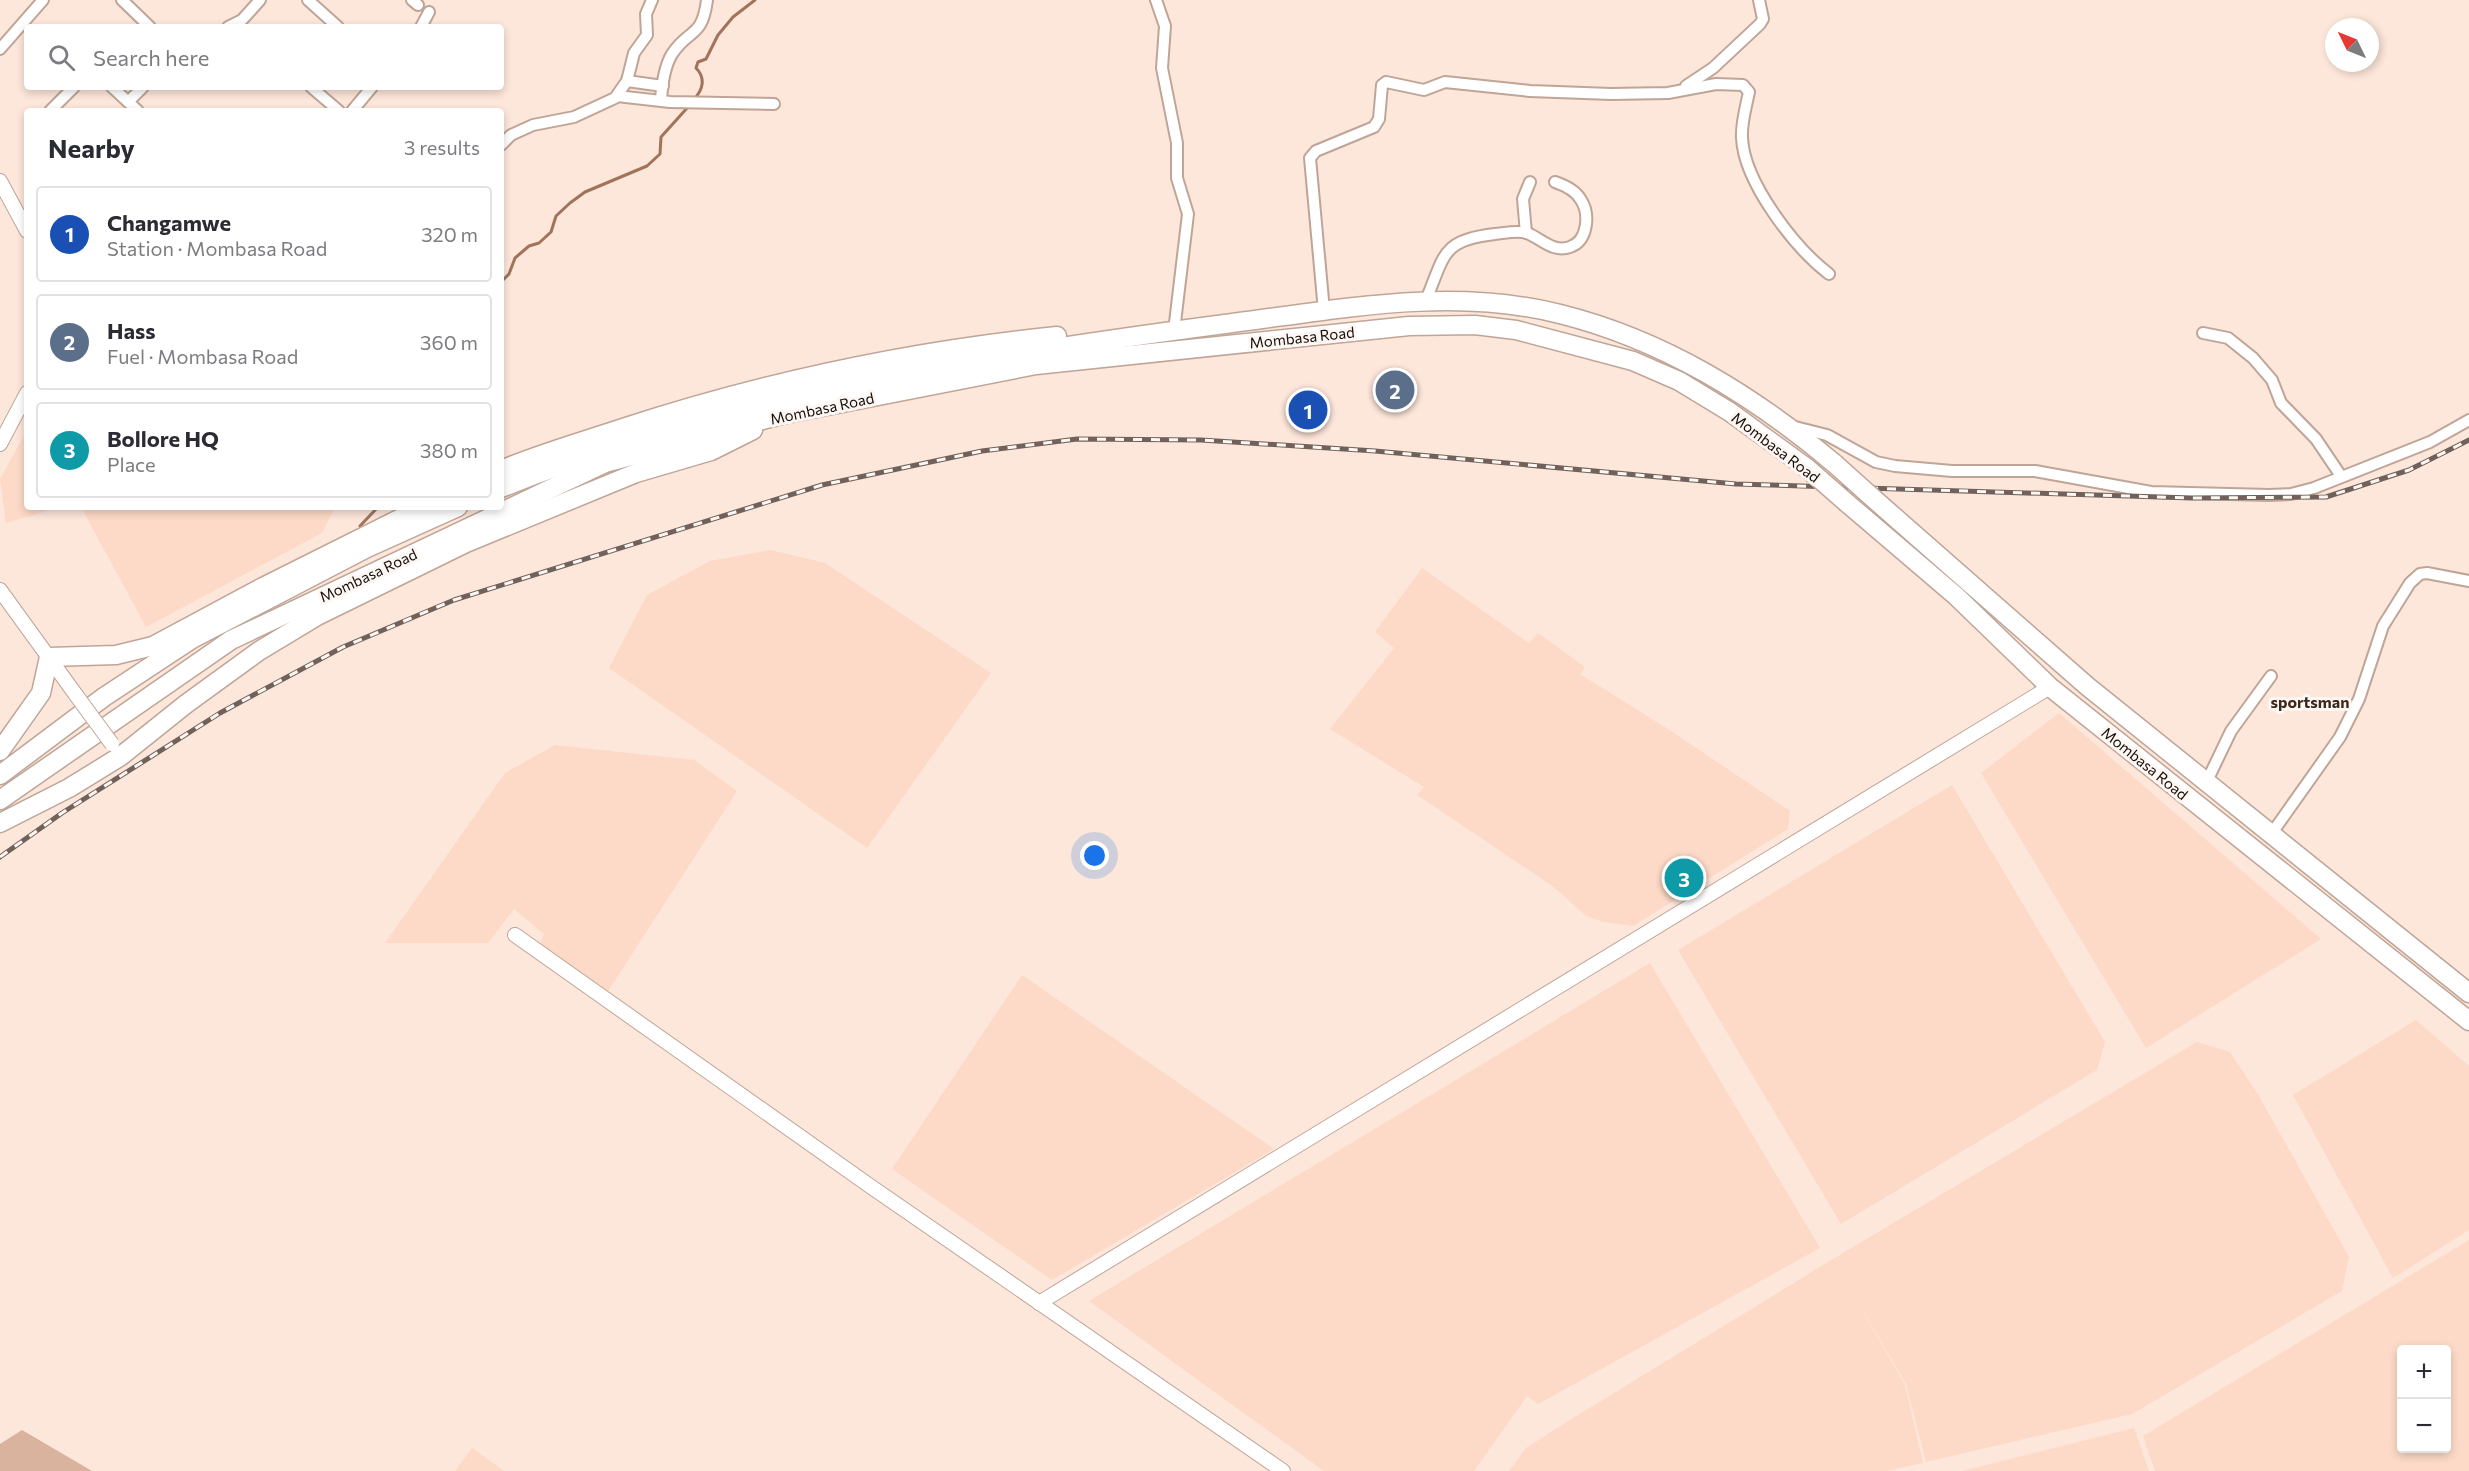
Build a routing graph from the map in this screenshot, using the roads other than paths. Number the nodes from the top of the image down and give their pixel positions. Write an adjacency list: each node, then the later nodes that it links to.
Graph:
1 (43, 0): 14 (street)
2 (122, 0): 10 (street)
3 (260, 0): 11 (street)
4 (308, 0): 12 (street)
5 (652, 0): 15 (street)
6 (707, 0): 16 (street)
7 (1156, 0): 41 (street)
8 (1759, 0): 22 (street)
9 (429, 12): 13 (street)
10 (137, 23)
11 (246, 23)
12 (335, 24)
13 (423, 24)
14 (0, 49)
15 (627, 81): 16 (street); 23 (street)
16 (663, 86): 24 (street)
17 (72, 90): 27 (street)
18 (115, 90): 25 (street)
19 (140, 90): 25 (street)
20 (314, 90): 29 (street)
21 (370, 90): 30 (street)
22 (1681, 90): 38 (street); 40 (street)
23 (617, 96): 24 (street); 31 (street)
24 (665, 101): 26 (street)
25 (128, 102): 28 (street)
26 (774, 104)
27 (53, 108)
28 (135, 108)
29 (336, 108)
30 (354, 108)
31 (504, 142)
32 (0, 181): 35 (street)
33 (1530, 182): 37 (street)
34 (1555, 182): 37 (street)
35 (5, 203): 36 (street)
36 (24, 227)
37 (1526, 233): 39 (street)
38 (1829, 274)
39 (1426, 300): 40 (highway, Mombasa Road); 47 (highway, Mombasa Road)
40 (1324, 311): 41 (highway, Mombasa Road)
41 (1174, 331): 43 (highway, Mombasa Road)
42 (2203, 333): 50 (street)
43 (1138, 336): 49 (highway); 51 (highway, Mombasa Road)
44 (24, 399): 48 (street)
45 (781, 415): 58 (highway, Mombasa Road, bridge); 59 (highway); 63 (highway, Mombasa Road)
46 (2469, 420): 50 (street)
47 (1789, 426): 50 (street); 62 (highway, Mombasa Road, bridge)
48 (0, 444)
49 (504, 469)
50 (2342, 476)
51 (504, 487)
52 (417, 510): 56 (highway)
53 (451, 510): 61 (highway, Mombasa Road)
54 (2469, 581): 65 (street)
55 (0, 590): 56 (street)
56 (49, 657): 59 (street, bridge); 60 (highway)
57 (2271, 676): 62 (street)
58 (2050, 687): 68 (highway, Mombasa Road); 69 (street)
59 (116, 750): 64 (highway)
60 (0, 751)
61 (0, 776)
62 (2207, 781): 65 (highway, Mombasa Road)
63 (0, 800)
64 (0, 823)
65 (2272, 833): 67 (highway, Mombasa Road)
66 (515, 935): 69 (street)
67 (2469, 993)
68 (2469, 1022)
69 (1039, 1303): 70 (street)
70 (1282, 1471)

